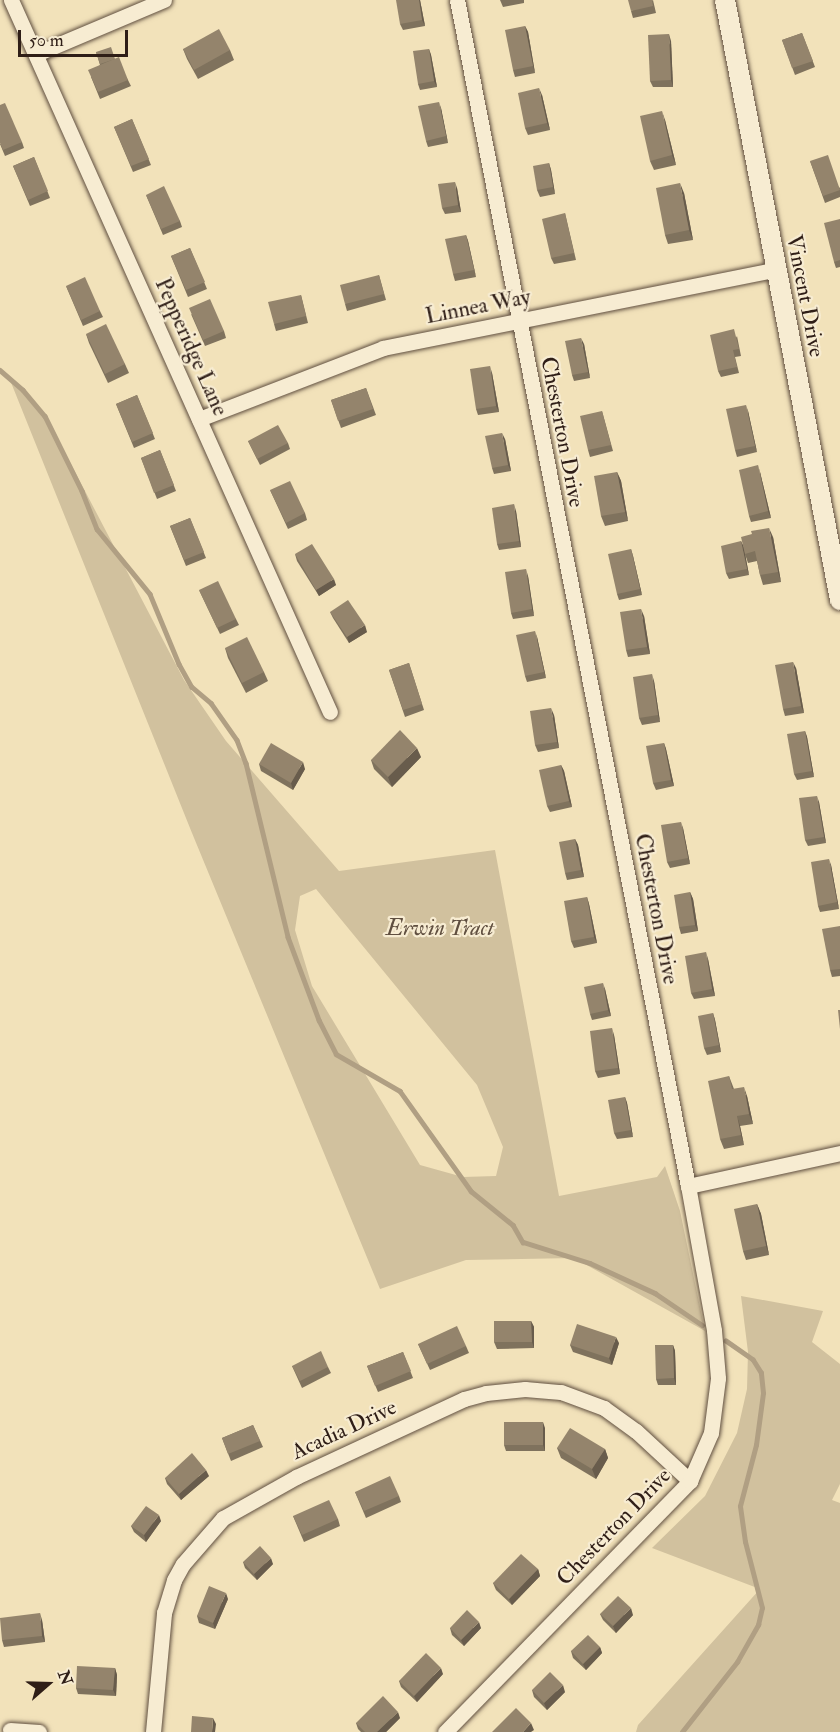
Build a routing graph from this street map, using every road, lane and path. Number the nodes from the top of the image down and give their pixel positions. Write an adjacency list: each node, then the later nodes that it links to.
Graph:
1 (11, 0): 5 (street, Pepperidge Lane)
2 (164, 0): 5 (street)
3 (456, 0): 7 (street, Chesterton Drive)
4 (725, 0): 6 (street, Vincent Drive)
5 (36, 54): 8 (street, Pepperidge Lane)
6 (775, 270): 7 (street, Linnea Way); 9 (street, Vincent Drive)
7 (518, 322): 8 (street, Linnea Way); 12 (street, Chesterton Drive)
8 (199, 419): 10 (street, Pepperidge Lane)
9 (840, 600)
10 (330, 712)
11 (840, 1153): 12 (street)
12 (688, 1186): 13 (street, Chesterton Drive)
13 (690, 1481): 16 (street, Acadia Drive); 17 (street, Chesterton Drive)
14 (10, 1730): 15 (street)
15 (39, 1732)
16 (153, 1732)
17 (445, 1732)

